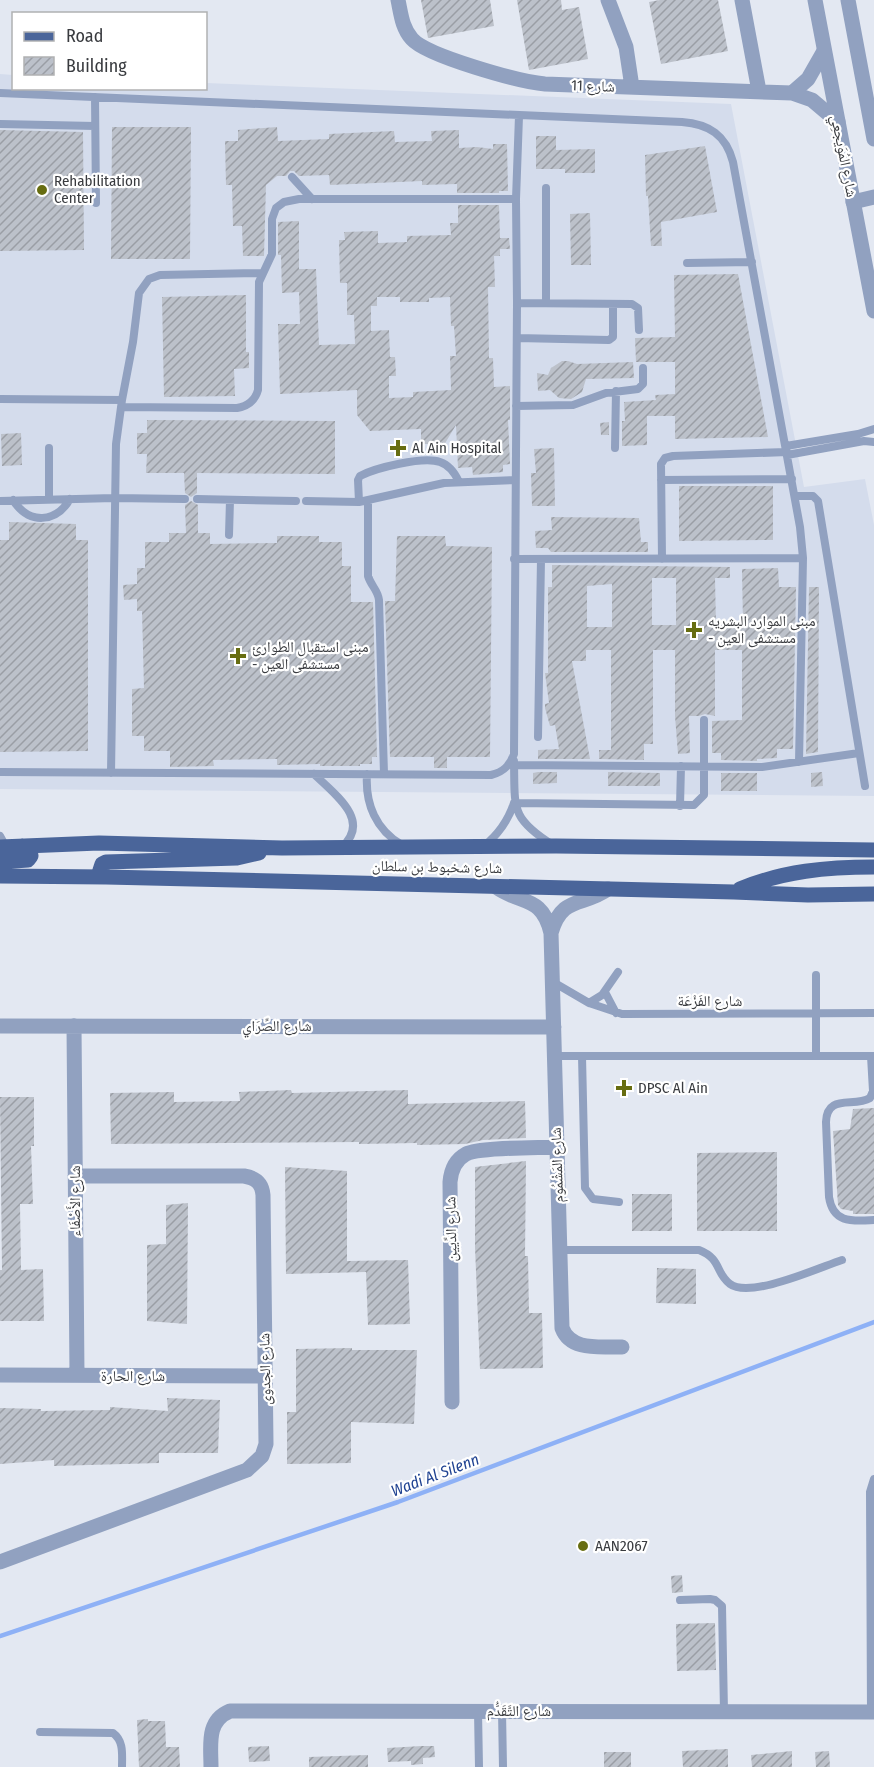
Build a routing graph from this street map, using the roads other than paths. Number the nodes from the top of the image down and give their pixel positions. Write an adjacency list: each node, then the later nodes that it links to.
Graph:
1 (398, 0): 7 (street, شارع 11)
2 (608, 0): 7 (street)
3 (742, 0): 8 (street)
4 (814, 0): 6 (street, شارع المُوَيجعِي)
5 (848, 0): 16 (street)
6 (824, 51): 10 (street); 13 (street, شارع المُوَيجعِي)
7 (632, 87): 8 (street, شارع 11)
8 (759, 92): 10 (street, شارع 11)
9 (0, 93): 11 (lane)
10 (792, 93): 13 (street)
11 (95, 97): 12 (lane); 15 (lane)
12 (519, 116): 21 (lane); 24 (lane)
13 (838, 122): 22 (street, شارع المُوَيجعِي)
14 (0, 124): 15 (lane)
15 (95, 126): 23 (lane)
16 (874, 139)
17 (292, 177): 20 (lane)
18 (546, 188): 28 (lane)
19 (874, 197): 22 (street)
20 (312, 199): 21 (lane); 26 (lane)
21 (516, 199): 27 (lane)
22 (853, 202): 30 (street, شارع المُوَيجعِي)
23 (96, 203)
24 (752, 262): 25 (lane); 42 (lane)
25 (687, 263)
26 (262, 273): 36 (lane); 36 (lane)
27 (517, 303): 28 (lane); 32 (lane)
28 (546, 303): 29 (lane)
29 (613, 304): 31 (lane); 32 (lane)
30 (874, 311)
31 (639, 330)
32 (517, 338): 37 (lane)
33 (643, 368): 34 (lane)
34 (616, 391): 37 (lane); 41 (lane)
35 (0, 399): 36 (lane)
36 (121, 404): 48 (lane)
37 (516, 406): 44 (lane)
38 (874, 429): 42 (lane)
39 (874, 442): 42 (lane)
40 (49, 448): 49 (lane)
41 (615, 448)
42 (787, 451): 43 (lane); 45 (lane)
43 (792, 479): 45 (lane); 47 (lane)
44 (515, 480): 46 (lane); 62 (lane)
45 (661, 480): 64 (lane)
46 (459, 482): 58 (lane); 59 (lane)
47 (795, 496): 61 (lane); 67 (lane)
48 (114, 498): 50 (lane); 51 (lane); 75 (lane)
49 (49, 499): 50 (lane); 52 (lane)
50 (70, 499): 52 (lane)
51 (185, 499)
52 (13, 500): 55 (lane)
53 (197, 500): 54 (lane)
54 (230, 500): 56 (lane); 60 (lane)
55 (0, 501)
56 (296, 501)
57 (306, 501): 59 (lane)
58 (368, 501): 59 (lane); 78 (lane)
59 (359, 502)
60 (229, 535)
61 (803, 558): 64 (lane); 69 (lane)
62 (514, 559): 63 (lane); 68 (lane)
63 (541, 559): 64 (lane); 66 (lane)
64 (663, 559)
65 (704, 720): 72 (lane)
66 (538, 737)
67 (859, 753): 69 (lane); 80 (lane)
68 (514, 754): 70 (lane); 78 (lane)
69 (799, 762): 72 (lane)
70 (514, 765): 71 (lane); 81 (lane)
71 (681, 766): 72 (lane); 82 (lane)
72 (704, 766): 82 (lane)
73 (0, 772): 74 (lane)
74 (10, 772): 75 (lane); 79 (lane)
75 (111, 773): 76 (lane)
76 (314, 774): 77 (lane); 88 (lane)
77 (368, 774): 78 (lane); 89 (lane)
78 (384, 774)
79 (0, 781)
80 (865, 786)
81 (514, 803): 82 (lane); 85 (lane); 86 (lane)
82 (680, 806)
83 (2, 843): 84 (main road, شارع شخبوط بن سلطان)
84 (22, 846): 87 (main road, شارع شخبوط بن سلطان); 91 (main road)
85 (556, 846): 86 (main road, شارع شخبوط بن سلطان); 90 (main road, شارع شخبوط بن سلطان)
86 (482, 847): 89 (main road, شارع شخبوط بن سلطان)
87 (282, 848): 88 (main road, شارع شخبوط بن سلطان); 94 (main road)
88 (341, 848): 89 (main road, شارع شخبوط بن سلطان)
89 (407, 849)
90 (874, 850)
91 (0, 862)
92 (874, 867): 97 (main road)
93 (0, 876): 94 (main road, شارع شخبوط بن سلطان)
94 (106, 877): 95 (main road, شارع شخبوط بن سلطان)
95 (496, 887): 96 (main road, شارع شخبوط بن سلطان); 99 (street, شارع المَشْمُوم)
96 (608, 889): 97 (main road, شارع شخبوط بن سلطان); 99 (street)
97 (734, 892): 98 (main road, شارع شخبوط بن سلطان)
98 (874, 894)
99 (551, 933): 102 (street, شارع المَشْمُوم)
100 (618, 972): 103 (lane)
101 (816, 975): 107 (lane)
102 (553, 982): 104 (lane, شارع الفَزْعَة); 110 (street, شارع المَشْمُوم)
103 (606, 992): 104 (lane); 105 (lane)
104 (589, 1004): 105 (lane, شارع الفَزْعَة)
105 (616, 1013): 107 (lane, شارع الفَزْعَة)
106 (874, 1013): 107 (lane, شارع الفَزْعَة)
107 (816, 1014): 113 (lane)
108 (0, 1026): 109 (street, شارع الصِّرَاي)
109 (74, 1026): 110 (street, شارع الصِّرَاي); 116 (street, شارع الأَصْفَاء)
110 (554, 1027): 111 (street, شارع المَشْمُوم)
111 (555, 1056): 112 (lane); 115 (street, شارع المَشْمُوم)
112 (582, 1056): 113 (lane); 117 (lane)
113 (816, 1056): 114 (lane)
114 (873, 1056): 118 (lane)
115 (557, 1148): 119 (street, شارع المَشْمُوم); 125 (street, شارع الدِّيين)
116 (75, 1176): 123 (street, شارع الأَصْفَاء); 124 (street, شارع الجدوى)
117 (619, 1202)
118 (874, 1220)
119 (560, 1250): 120 (lane); 121 (street, شارع المَشْمُوم)
120 (842, 1260)
121 (622, 1347)
122 (0, 1375): 123 (street, شارع الحارة)
123 (76, 1376): 124 (street, شارع الحارة)
124 (266, 1376): 127 (street, شارع الجدوى)
125 (452, 1402)
126 (874, 1479): 132 (lane)
127 (0, 1562)
128 (680, 1600): 131 (lane)
129 (478, 1711): 130 (street, شارع التَّقَدُّم); 135 (street, شارع التَّقَدُّم); 136 (lane)
130 (502, 1711): 131 (street, شارع التَّقَدُّم); 137 (lane)
131 (724, 1712): 132 (street, شارع التَّقَدُّم)
132 (872, 1712)
133 (40, 1732): 134 (lane)
134 (122, 1767)
135 (211, 1767)
136 (479, 1767)
137 (503, 1767)

